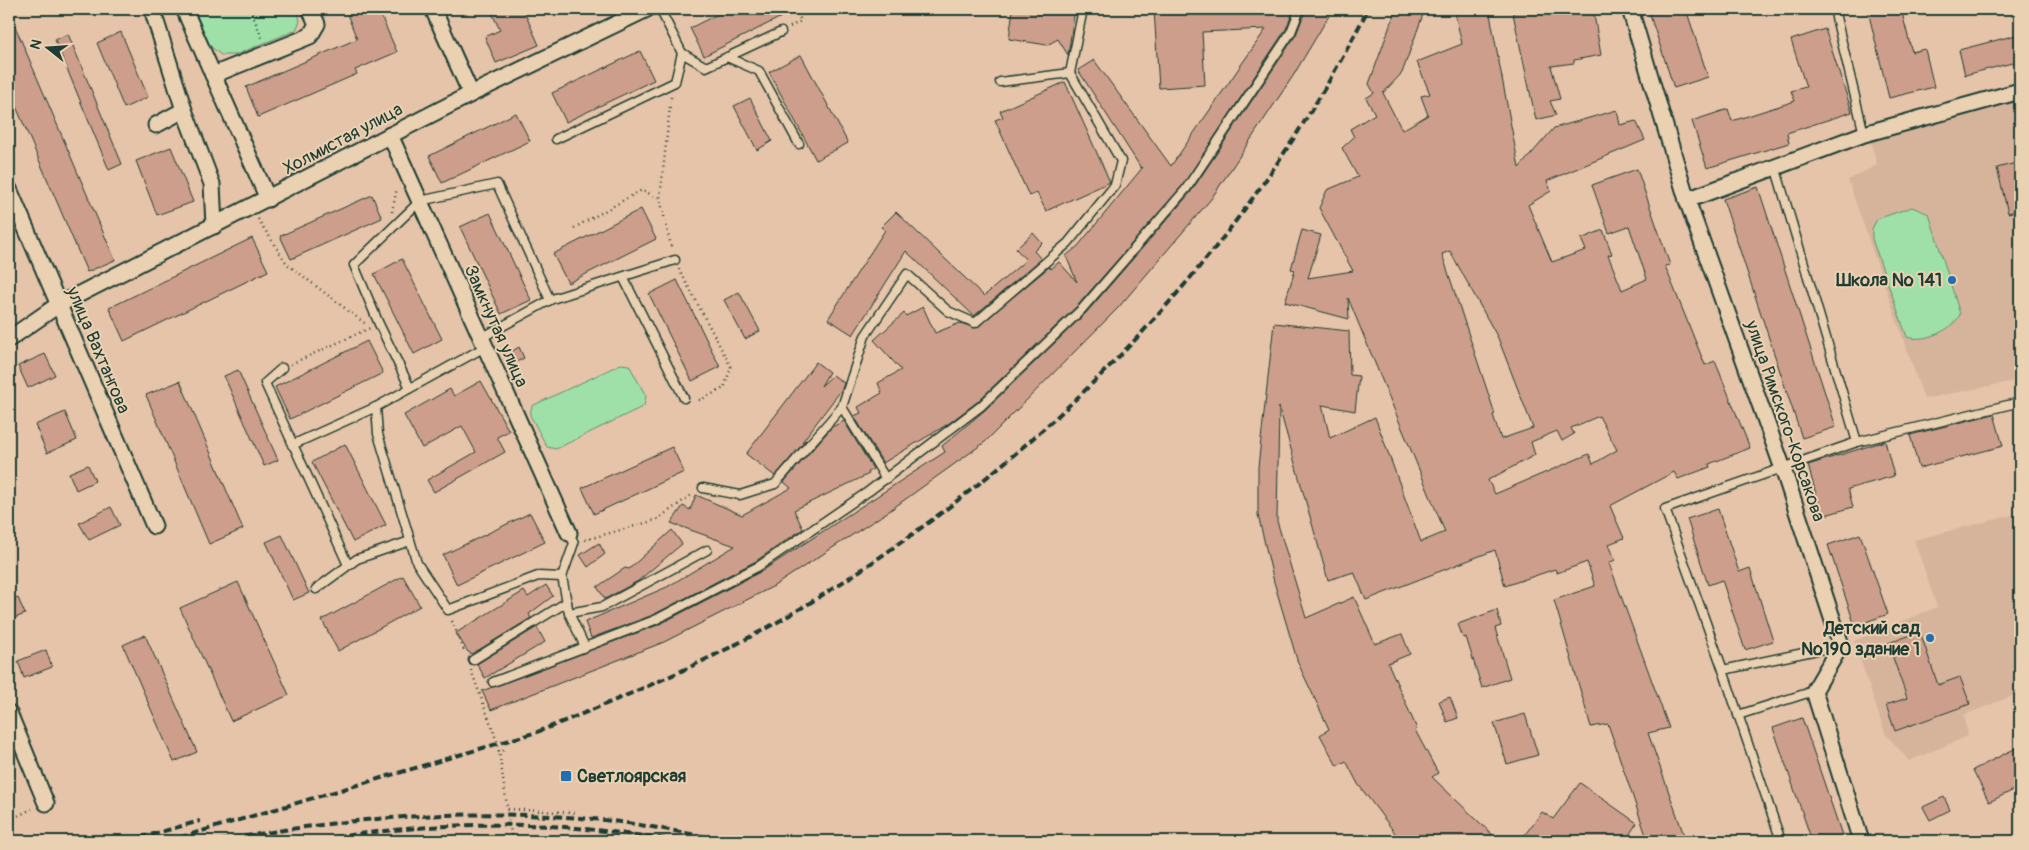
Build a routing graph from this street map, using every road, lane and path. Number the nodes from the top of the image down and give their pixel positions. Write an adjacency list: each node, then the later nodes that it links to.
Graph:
1 (152, 9): 23 (street)
2 (185, 9): 18 (street)
3 (250, 9): 14 (path)
4 (310, 9): 14 (street)
5 (433, 9): 22 (street)
6 (647, 9): 22 (street, Холмистая улица)
7 (660, 9): 15 (lane)
8 (796, 9): 13 (path)
9 (1083, 9): 17 (lane)
10 (1300, 9): 55 (lane)
11 (1630, 9): 35 (street, улица Римского-Корсакова)
12 (1834, 9): 26 (lane)
13 (781, 32): 16 (lane)
14 (269, 52): 18 (street)
15 (682, 53): 16 (lane); 20 (lane)
16 (728, 57): 28 (lane)
17 (1070, 73): 19 (lane); 51 (lane)
18 (213, 75): 32 (street)
19 (1000, 82)
20 (672, 83): 27 (lane); 33 (path)
21 (2020, 91): 26 (street)
22 (471, 94): 25 (street, Холмистая улица)
23 (184, 110): 24 (street); 37 (street)
24 (156, 125)
25 (390, 134): 29 (street, Замкнутая улица); 32 (street, Холмистая улица)
26 (1864, 134): 30 (street)
27 (556, 140)
28 (799, 144)
29 (403, 162): 34 (street, Замкнутая улица); 39 (path)
30 (1775, 166): 35 (street); 52 (lane)
31 (9, 189): 43 (street, улица Вахтангова)
32 (268, 199): 36 (street, Холмистая улица)
33 (660, 199): 38 (path); 40 (path)
34 (420, 200): 39 (lane); 42 (lane); 45 (street, Замкнутая улица)
35 (1687, 200): 54 (street, улица Римского-Корсакова)
36 (251, 208): 37 (street, Холмистая улица); 46 (path)
37 (214, 226): 43 (street, Холмистая улица)
38 (574, 228)
39 (387, 232): 47 (lane)
40 (675, 260): 41 (lane); 48 (path)
41 (623, 277): 42 (lane); 48 (lane)
42 (550, 300): 45 (lane)
43 (58, 305): 44 (street, Холмистая улица); 57 (street, улица Вахтангова)
44 (9, 339)
45 (483, 342): 47 (lane); 58 (street, Замкнутая улица)
46 (282, 368): 53 (lane)
47 (410, 388): 50 (lane)
48 (684, 398)
49 (2020, 402): 52 (lane)
50 (376, 407): 53 (lane); 59 (lane)
51 (842, 407): 55 (lane); 56 (lane)
52 (1857, 442): 54 (lane)
53 (292, 445): 61 (lane)
54 (1782, 466): 67 (street, улица Римского-Корсакова); 70 (lane)
55 (886, 479): 68 (lane)
56 (703, 488): 58 (path)
57 (154, 526)
58 (571, 538): 62 (lane)
59 (410, 541): 61 (lane); 65 (lane)
60 (707, 550): 66 (lane)
61 (348, 565): 63 (lane)
62 (562, 577): 64 (lane); 65 (lane)
63 (316, 589)
64 (567, 602): 66 (lane); 69 (lane)
65 (448, 610): 69 (path)
66 (569, 613): 68 (lane)
67 (1840, 645): 70 (lane); 72 (street)
68 (585, 647): 71 (lane)
69 (469, 661): 76 (path)
70 (1723, 670): 74 (lane)
71 (493, 682)
72 (1814, 691): 74 (lane); 83 (street)
73 (9, 713): 77 (street)
74 (1738, 715): 82 (lane)
75 (507, 749): 76 (path)
76 (498, 752): 78 (path)
77 (46, 803): 80 (path)
78 (508, 808): 79 (path); 81 (path)
79 (576, 813)
80 (9, 820)
81 (512, 841)
82 (1781, 841)
83 (1861, 841)

